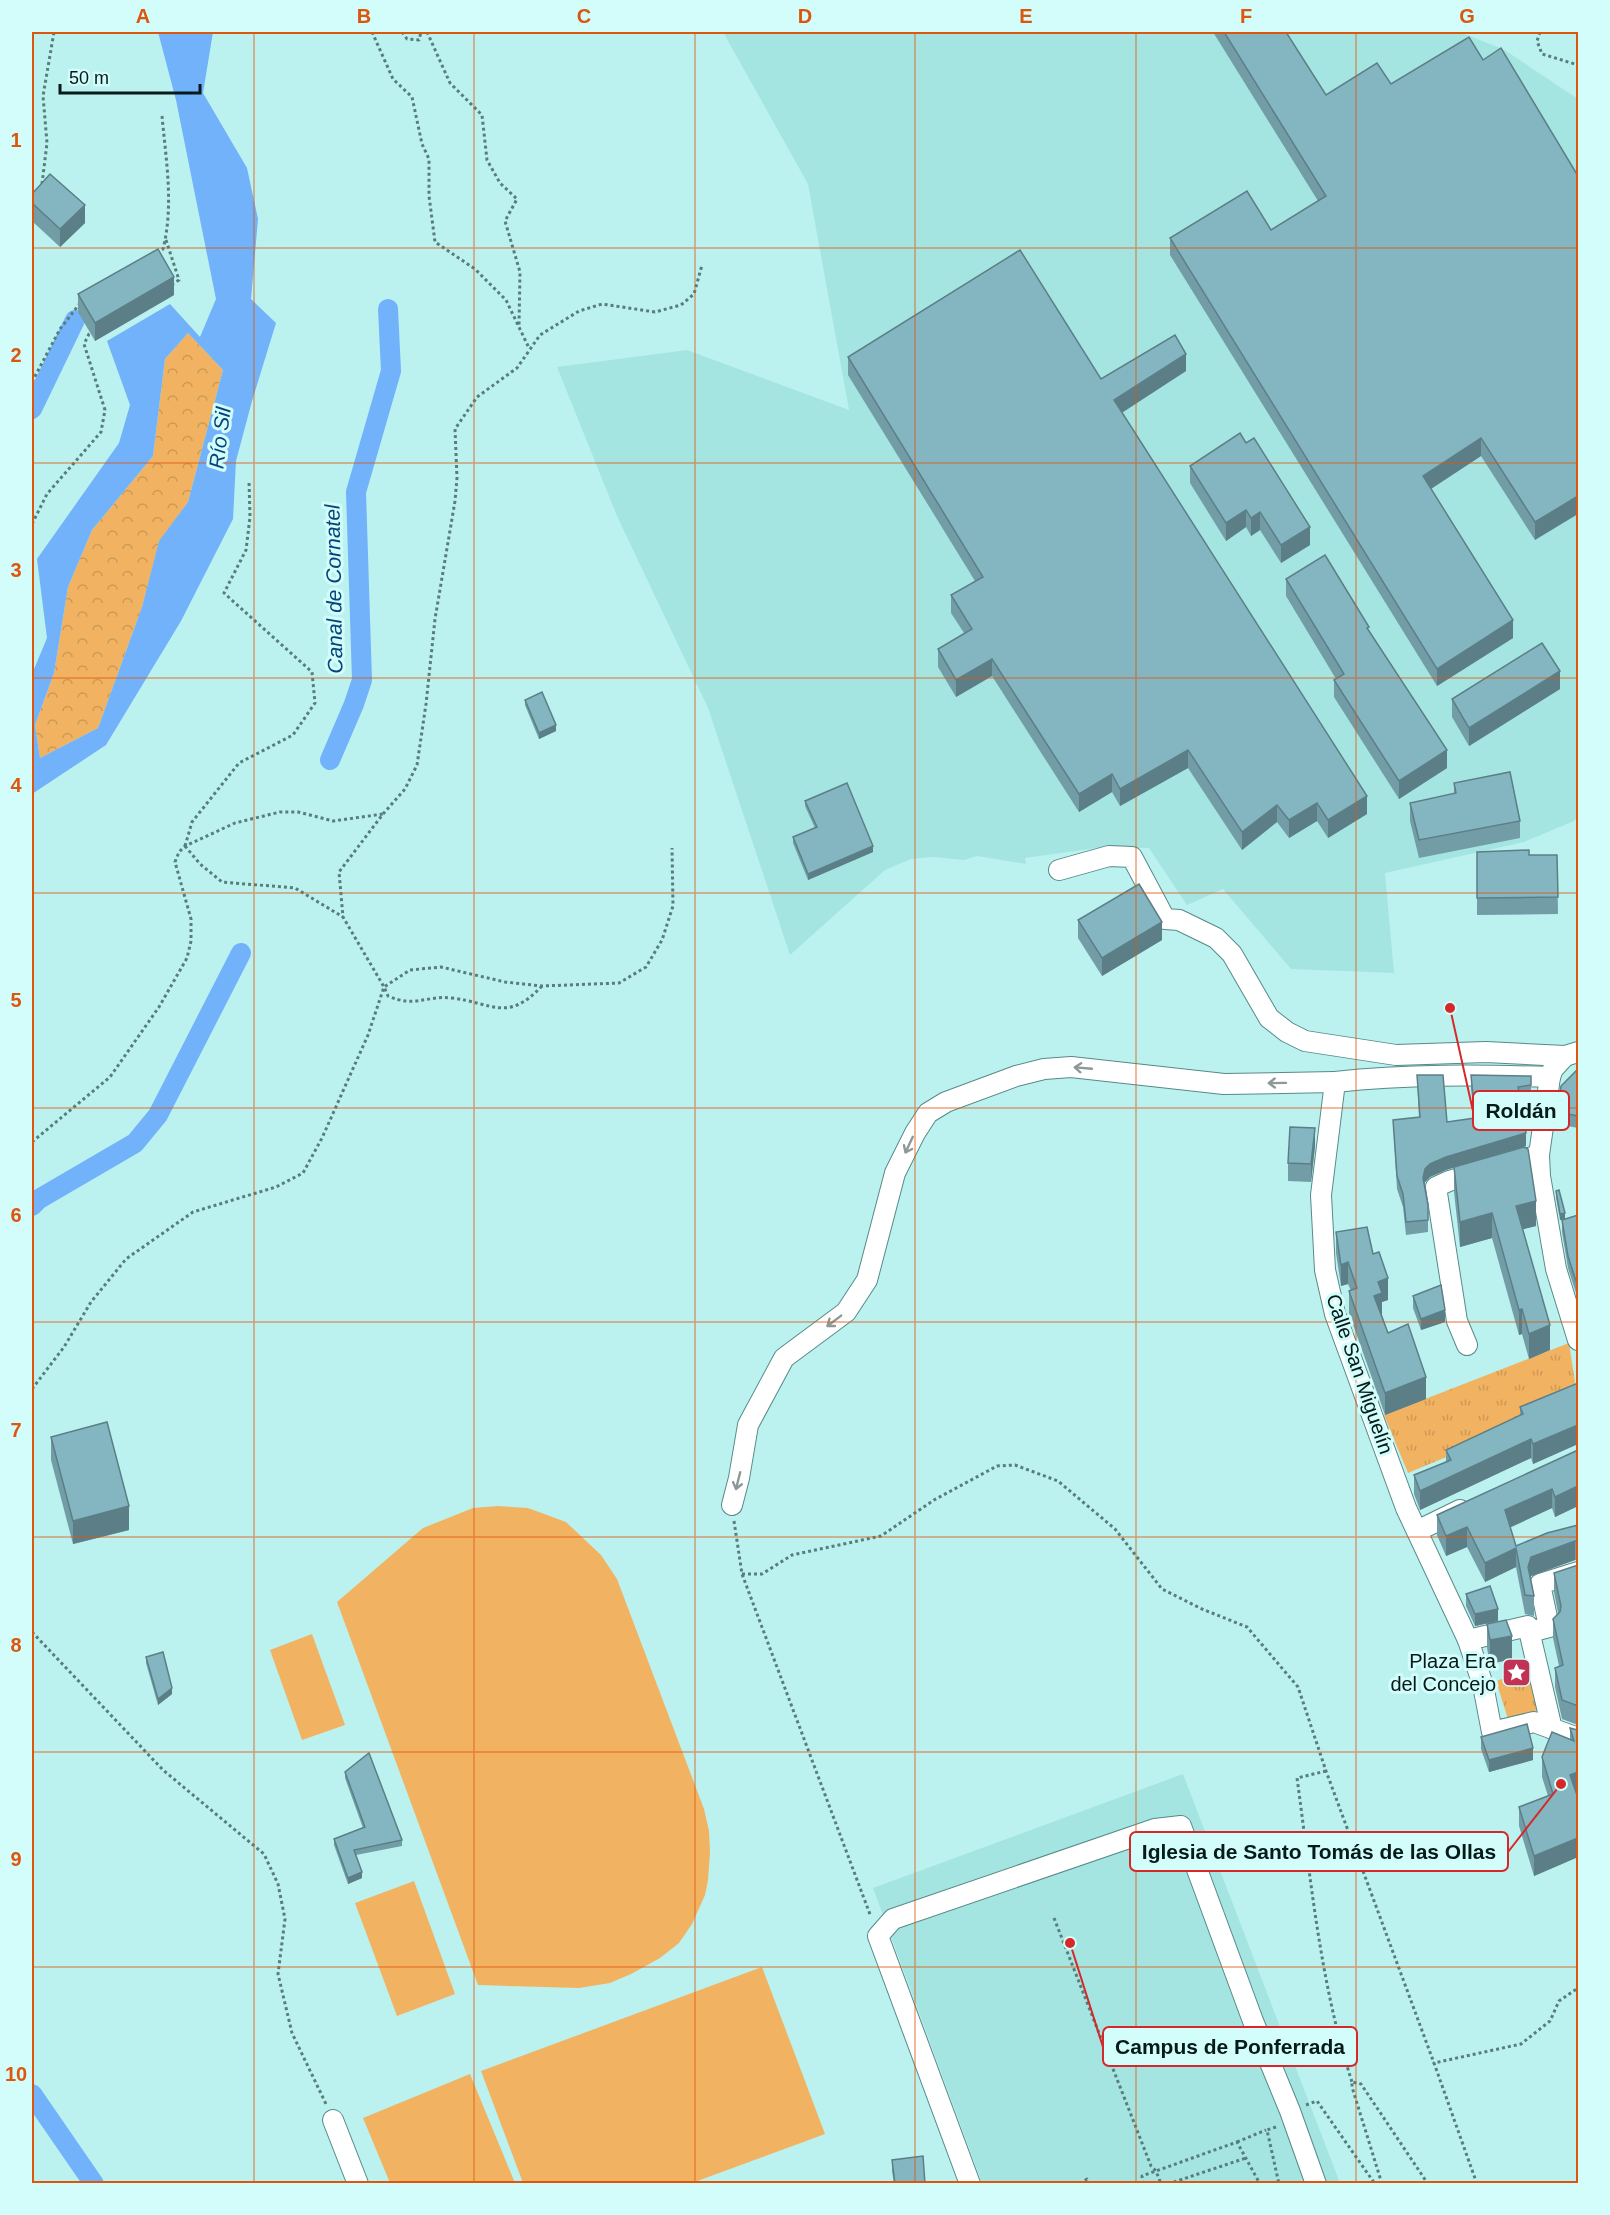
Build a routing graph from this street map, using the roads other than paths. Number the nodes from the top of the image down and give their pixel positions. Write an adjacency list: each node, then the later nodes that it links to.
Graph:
1 (1059, 870): 2 (street)
2 (1572, 1054): 3 (street)
3 (1550, 1077): 4 (street); 5 (street)
4 (1335, 1082): 9 (street, one-way to 9); 10 (street, Calle San Miguelín)
5 (1539, 1155): 6 (street); 7 (street)
6 (1578, 1340)
7 (1467, 1345)
8 (1474, 1504): 10 (street)
9 (732, 1505)
10 (1417, 1532): 13 (street, Calle San Miguelín)
11 (1578, 1572): 12 (street)
12 (1530, 1632): 13 (street); 14 (street)
13 (1468, 1640): 14 (street)
14 (1552, 1729): 15 (street)
15 (1578, 1738)
16 (333, 2120): 17 (street)
17 (358, 2184)
18 (970, 2184): 19 (street)
19 (1316, 2184)

